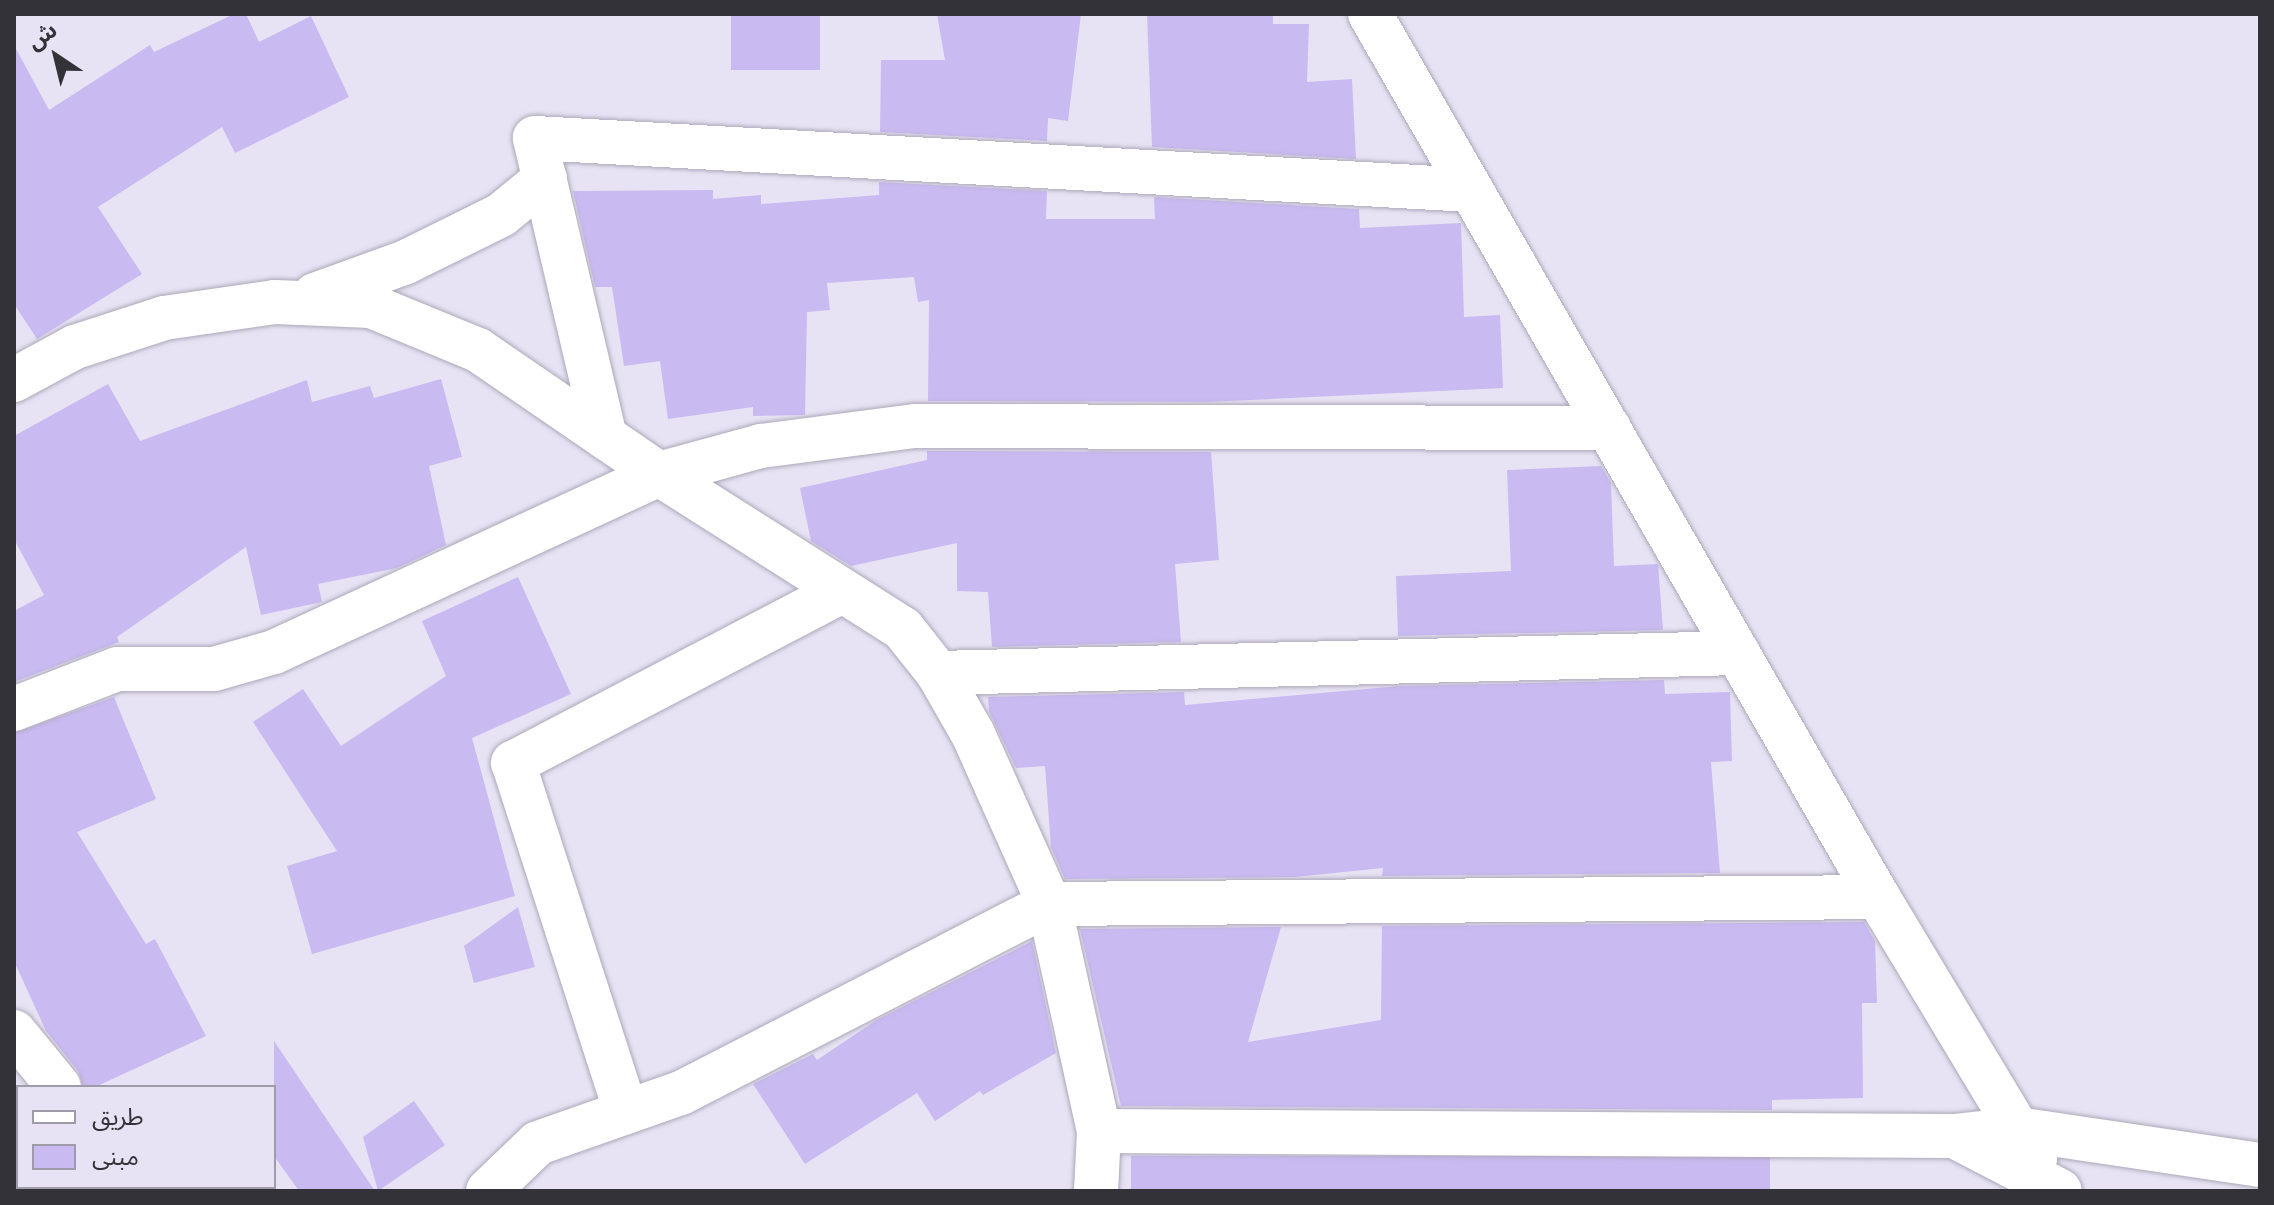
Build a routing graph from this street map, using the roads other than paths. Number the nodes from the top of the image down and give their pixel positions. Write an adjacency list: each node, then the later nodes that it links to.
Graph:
1 (1370, 14): 3 (street)
2 (545, 179): 3 (street); 4 (street); 7 (street)
3 (1471, 190): 6 (street)
4 (294, 302): 5 (street); 7 (street)
5 (14, 380)
6 (1609, 428): 8 (street); 10 (street)
7 (605, 437): 8 (street)
8 (659, 474): 9 (street); 12 (street)
9 (842, 591): 11 (street); 17 (street)
10 (1738, 653): 11 (street); 13 (street)
11 (938, 673): 14 (street)
12 (14, 709)
13 (1878, 897): 14 (street); 18 (street)
14 (1049, 904): 17 (street); 19 (street)
15 (14, 1032): 16 (street)
16 (57, 1085)
17 (626, 1112): 23 (street)
18 (2017, 1129): 20 (street); 21 (street); 22 (street)
19 (1099, 1131): 20 (street); 24 (street)
20 (1954, 1136): 22 (street)
21 (2260, 1165)
22 (2056, 1190)
23 (488, 1191)
24 (1096, 1191)

